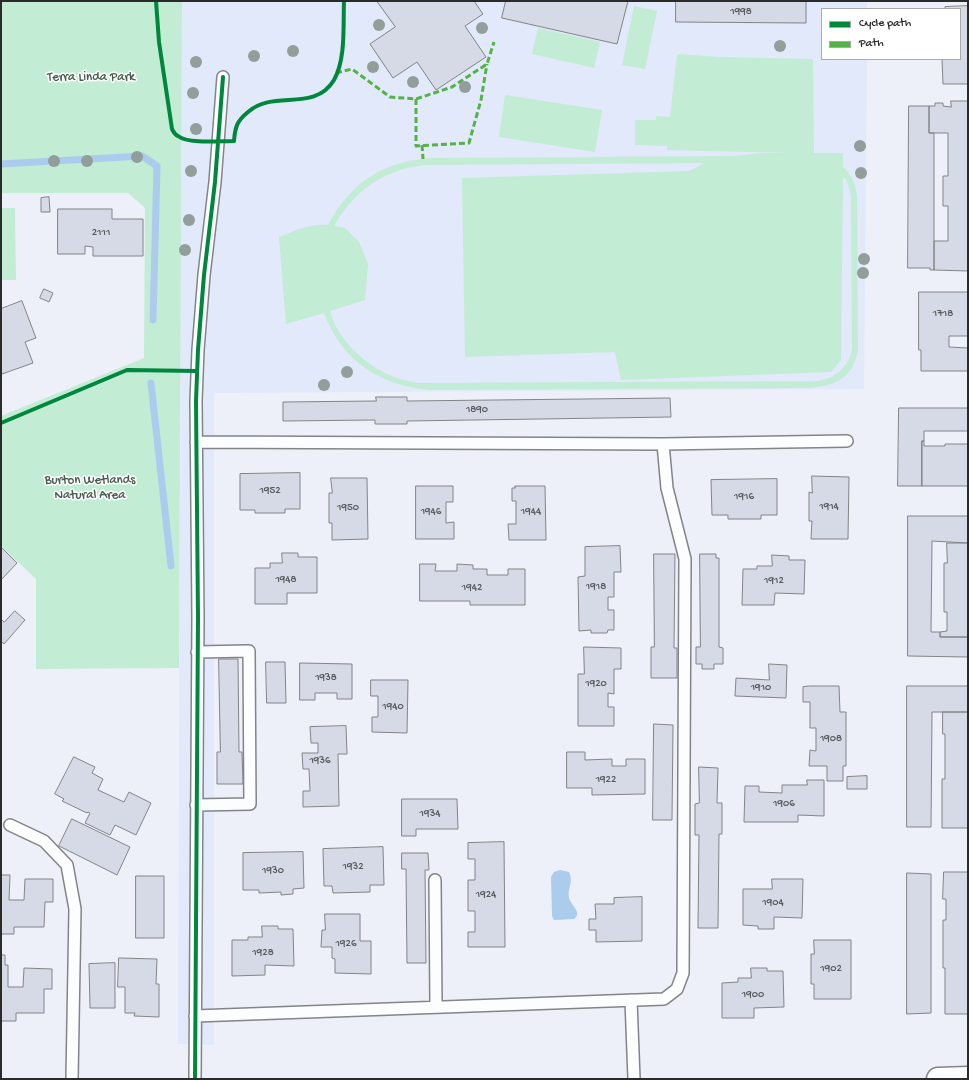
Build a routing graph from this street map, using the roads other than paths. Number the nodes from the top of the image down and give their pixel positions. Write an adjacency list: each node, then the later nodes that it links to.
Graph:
1 (223, 77): 3 (lane)
2 (847, 441): 4 (lane)
3 (196, 442): 4 (lane); 5 (lane)
4 (663, 444): 9 (lane)
5 (197, 652): 6 (lane); 6 (lane)
6 (196, 805): 11 (lane)
7 (10, 825): 13 (lane)
8 (435, 880): 10 (lane)
9 (631, 1000): 10 (lane); 15 (lane)
10 (436, 1008): 11 (lane)
11 (195, 1016): 14 (lane)
12 (968, 1078): 16 (main road)
13 (72, 1079)
14 (195, 1079)
15 (634, 1079)
16 (938, 1079)

